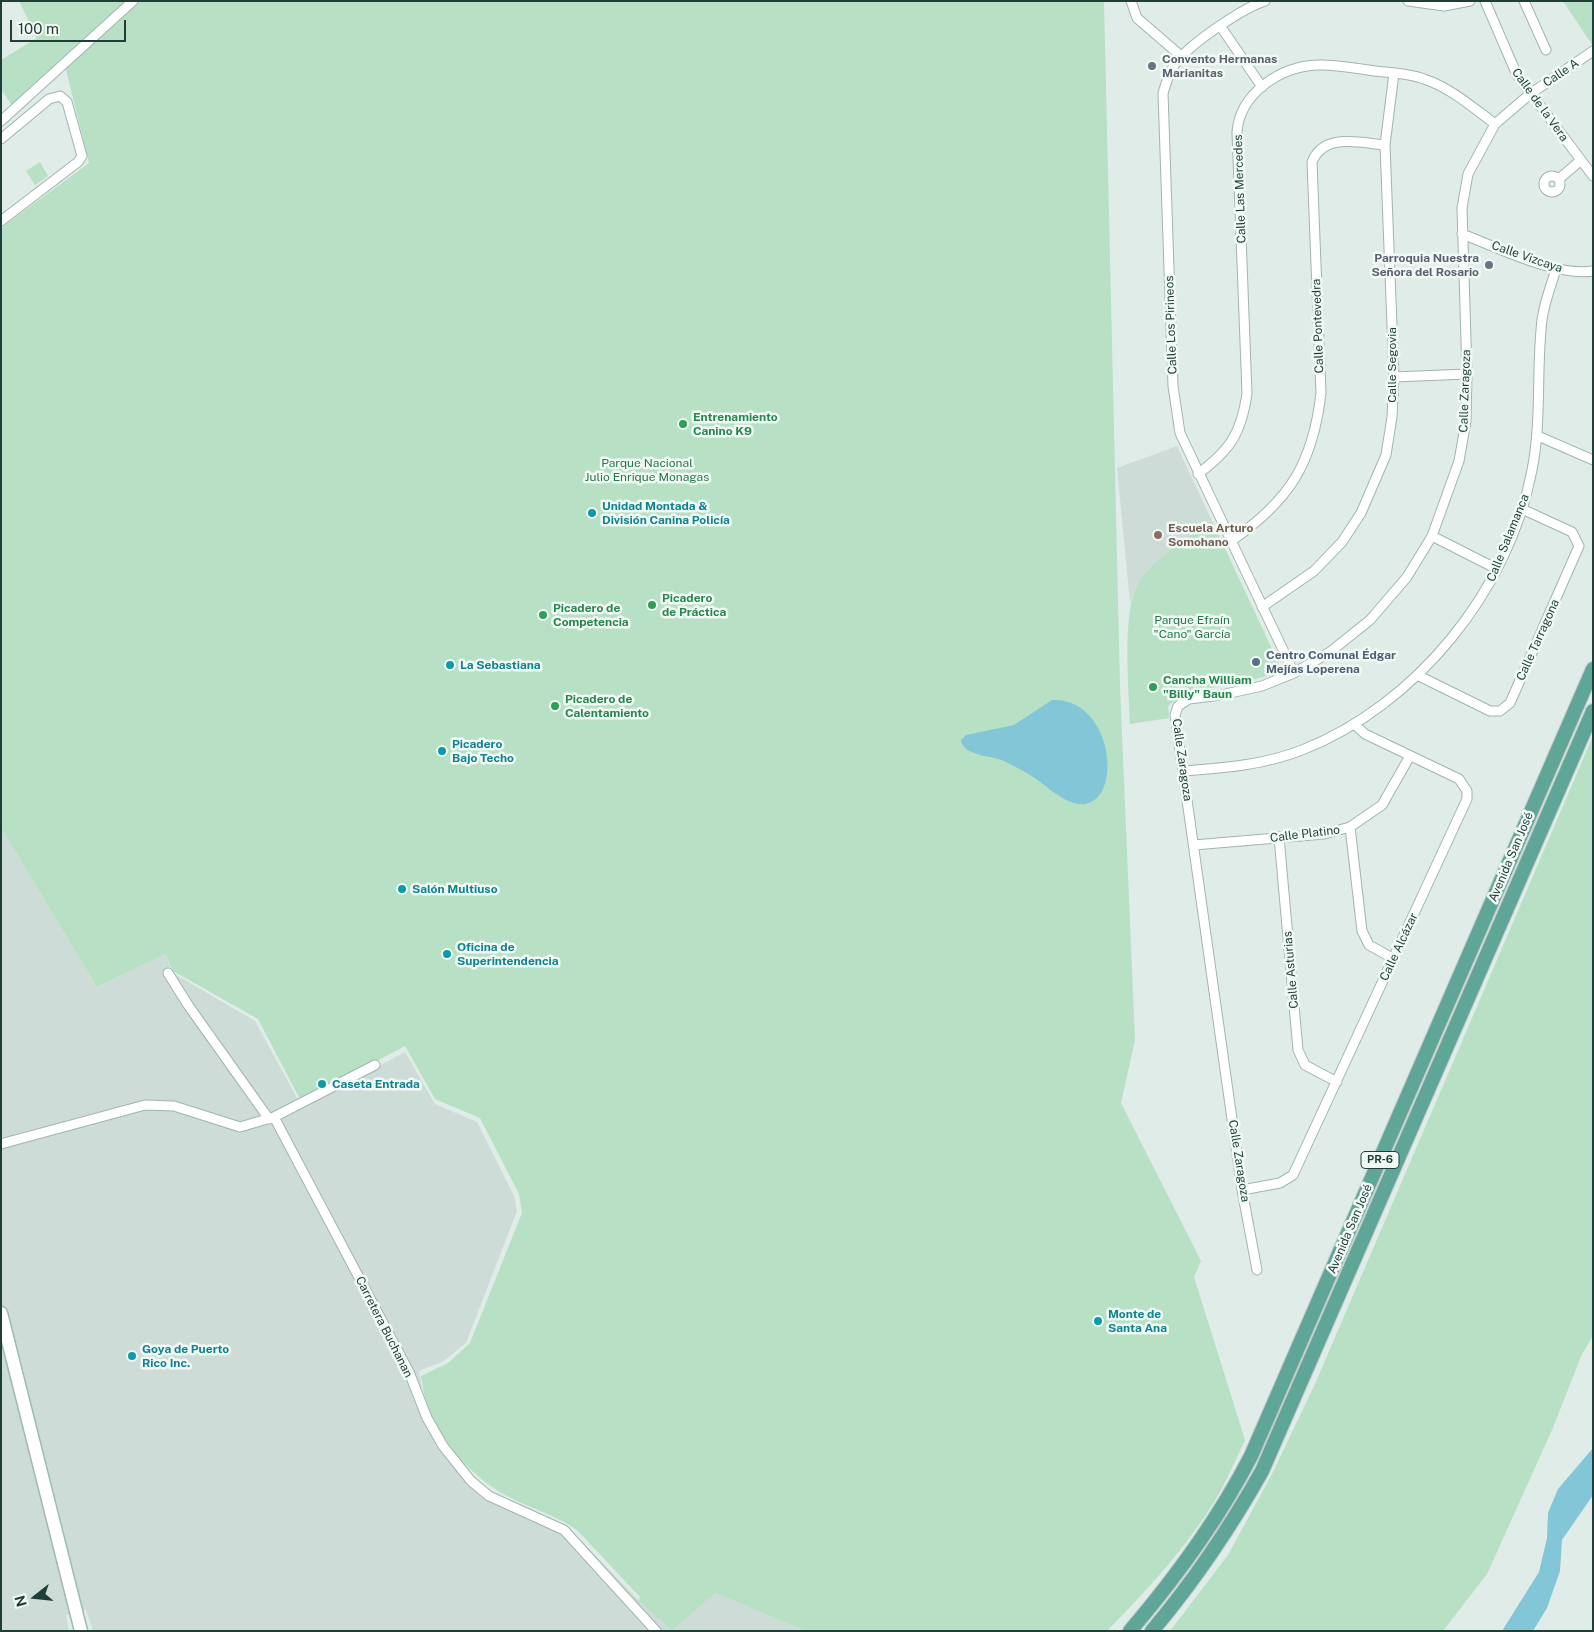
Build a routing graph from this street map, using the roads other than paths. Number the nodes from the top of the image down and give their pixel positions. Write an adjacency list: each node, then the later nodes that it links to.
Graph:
1 (133, 1): 15 (street)
2 (1131, 1): 11 (street)
3 (1408, 1): 4 (street)
4 (1470, 1)
5 (1485, 1): 14 (street, Calle de la Vera)
6 (1524, 1): 9 (street)
7 (1262, 2): 8 (street, Calle Los Pirineos)
8 (1220, 27): 11 (street, Calle Los Pirineos); 13 (street)
9 (1546, 50)
10 (1593, 51): 14 (street, Calle A)
11 (1181, 56): 30 (street, Calle Los Pirineos)
12 (1394, 73): 13 (street, Calle Las Mercedes); 16 (street, Calle Las Mercedes); 18 (street, Calle Segovia)
13 (1262, 87): 30 (street, Calle Las Mercedes)
14 (1530, 94): 16 (street, Calle Zaragoza); 19 (street, Calle de la Vera)
15 (1, 121)
16 (1495, 124): 23 (street, Calle Zaragoza)
17 (1, 139): 22 (street)
18 (1385, 145): 27 (street, Calle Segovia); 33 (street, Calle Pontevedra)
19 (1581, 160): 20 (street, Calle de la Vera); 21 (street)
20 (1593, 176)
21 (1559, 179)
22 (1, 221)
23 (1462, 234): 24 (street, Calle Vizcaya); 26 (street, Calle Zaragoza)
24 (1556, 269): 25 (street, Calle Vizcaya); 28 (street, Calle Salamanca)
25 (1593, 271)
26 (1468, 374): 27 (street); 32 (street, Calle Zaragoza)
27 (1394, 377): 35 (street, Calle Segovia)
28 (1538, 436): 29 (street); 31 (street, Calle Salamanca)
29 (1593, 460)
30 (1198, 474): 33 (street, Calle Los Pirineos)
31 (1522, 509): 34 (street, Calle Salamanca); 38 (street, Calle Tarragona)
32 (1432, 536): 34 (street); 37 (street, Calle Zaragoza)
33 (1231, 541): 35 (street, Calle Los Pirineos)
34 (1497, 569): 38 (street, Calle Salamanca)
35 (1262, 607): 37 (street, Calle Los Pirineos)
36 (1593, 669): 58 (main road, Avenida San José / PR-6)
37 (1294, 673): 42 (street, Calle Zaragoza)
38 (1417, 676): 40 (street, Calle Salamanca)
39 (1593, 710): 59 (main road, Avenida San José / PR-6)
40 (1354, 724): 41 (street, Calle Alcázar); 42 (street, Calle Salamanca)
41 (1410, 756): 43 (street, Calle Platino); 46 (street, Calle Alcázar)
42 (1184, 771): 45 (street, Calle Zaragoza)
43 (1350, 827): 44 (street, Calle Platino); 46 (street)
44 (1279, 837): 45 (street, Calle Platino); 49 (street, Calle Asturias)
45 (1194, 845): 52 (street, Calle Zaragoza)
46 (1394, 959): 49 (street, Calle Alcázar)
47 (168, 973): 50 (street, Carretera Buchanan)
48 (376, 1065): 50 (street)
49 (1337, 1082): 52 (street, Calle Alcázar)
50 (271, 1118): 51 (street); 57 (street, Carretera Buchanan)
51 (1, 1144)
52 (1242, 1190): 53 (street, Calle Zaragoza)
53 (1257, 1270)
54 (1, 1313): 55 (street)
55 (6, 1349): 56 (street)
56 (81, 1631)
57 (656, 1631)
58 (1130, 1631)
59 (1152, 1631)

